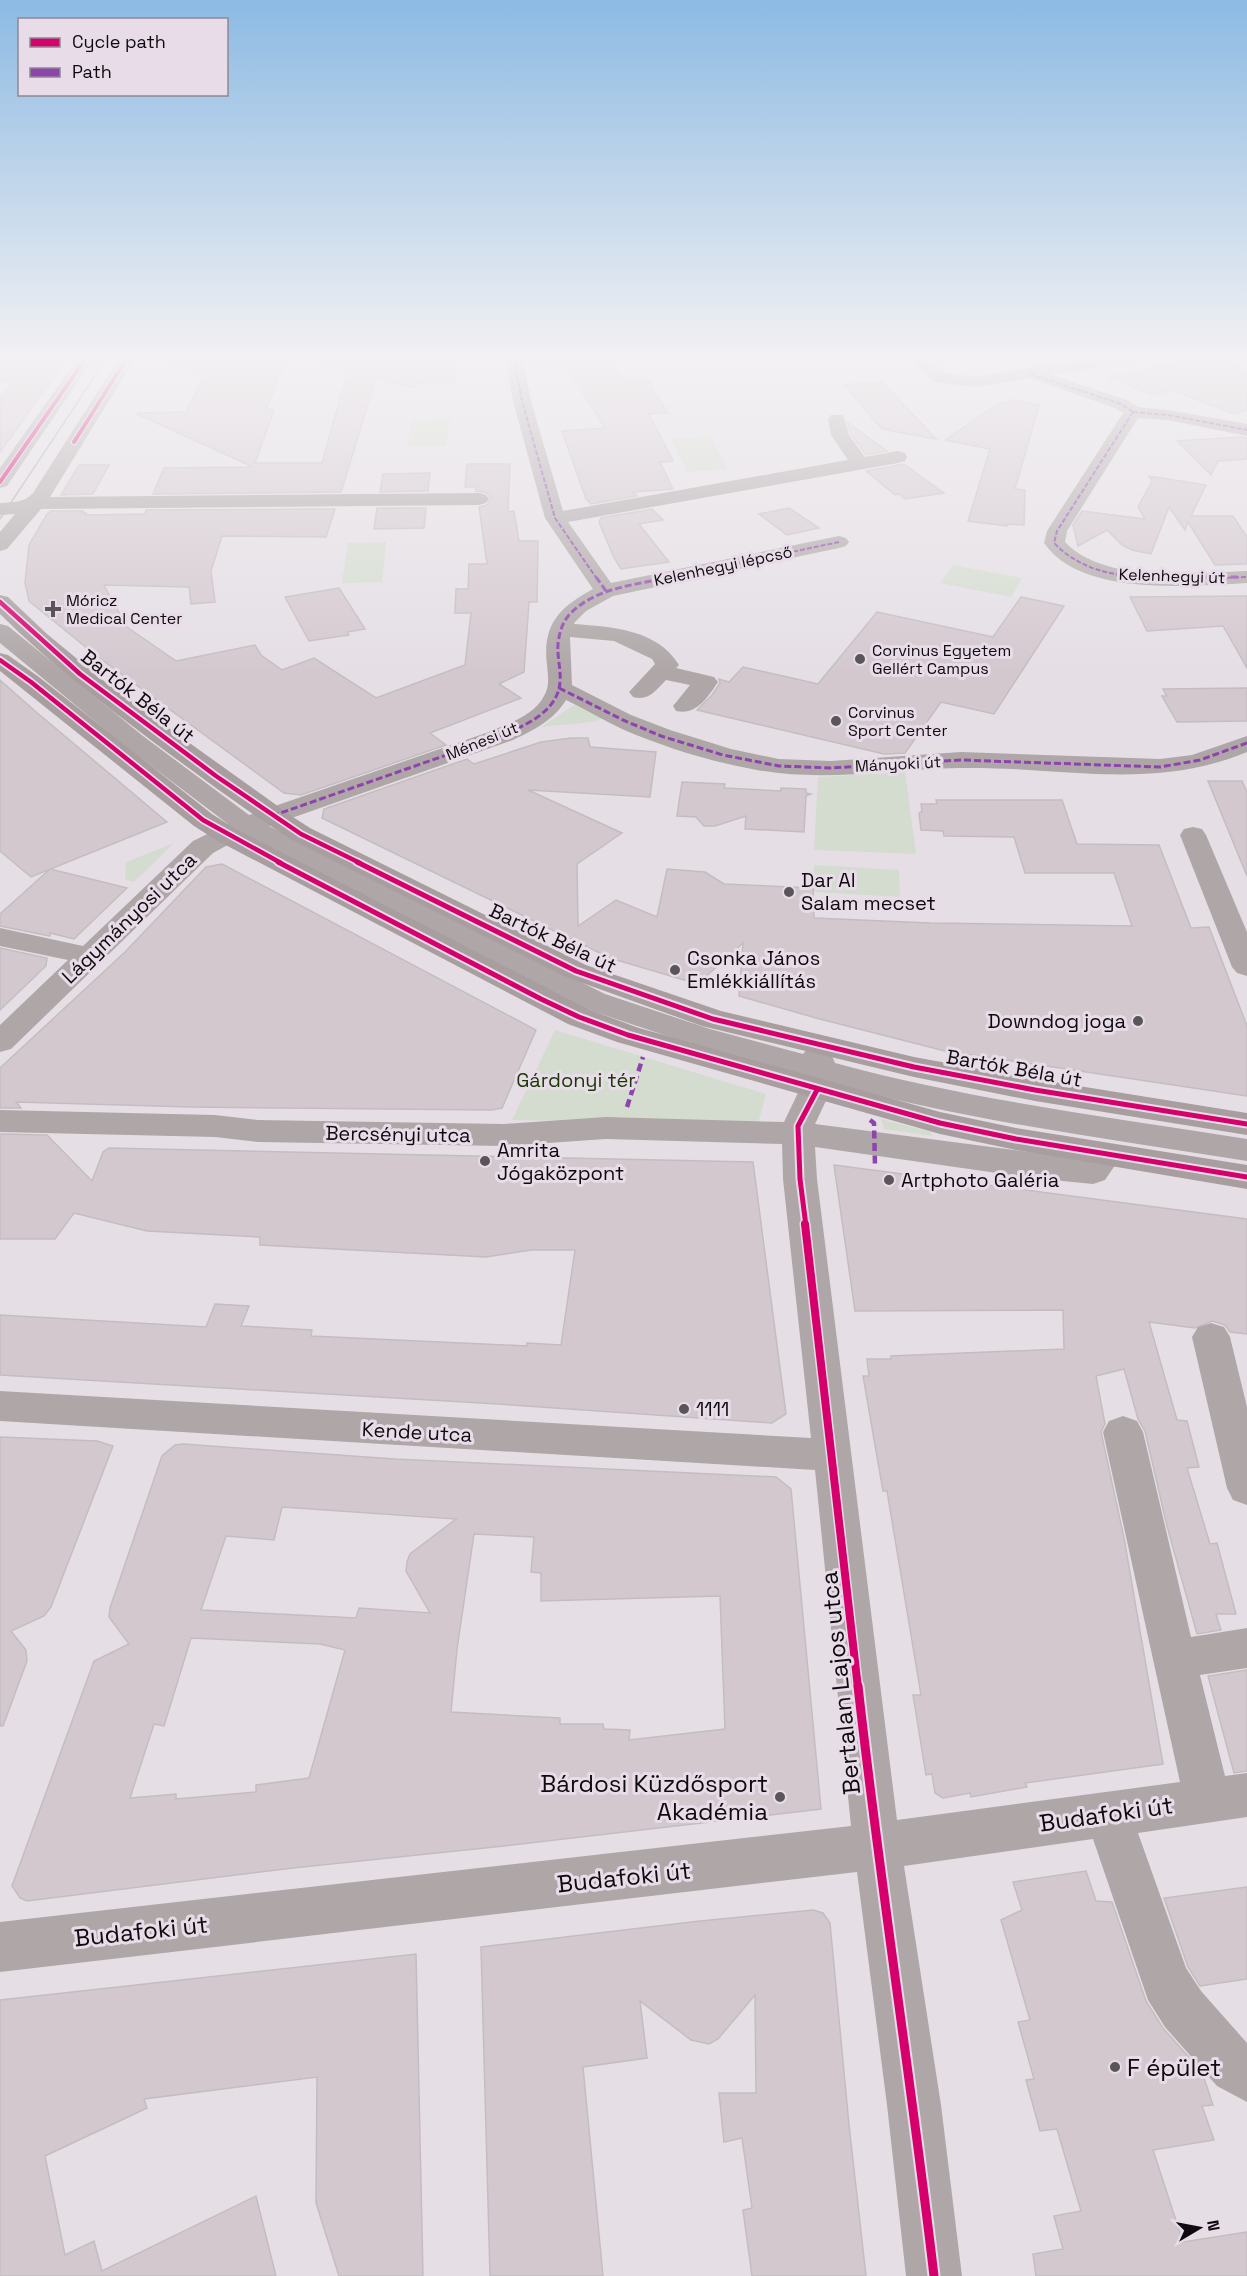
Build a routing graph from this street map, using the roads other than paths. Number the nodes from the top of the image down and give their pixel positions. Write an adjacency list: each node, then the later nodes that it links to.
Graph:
1 (15, 461): 8 (street)
2 (62, 461): 10 (street)
3 (539, 461): 12 (street)
4 (858, 461): 7 (street)
5 (875, 461): 7 (street)
6 (1102, 461): 15 (street, Kelenhegyi út)
7 (860, 464): 12 (street)
8 (0, 482)
9 (479, 499): 10 (street)
10 (36, 503): 11 (street); 14 (street)
11 (0, 509)
12 (555, 518): 16 (street)
13 (839, 542): 16 (street, Kelenhegyi lépcső)
14 (0, 545)
15 (1247, 578)
16 (606, 591): 18 (street)
17 (0, 602): 20 (main road, Bartók Béla út)
18 (560, 630): 21 (street); 22 (street)
19 (0, 631): 20 (street, Bartók Béla út)
20 (22, 654): 26 (street, Bartók Béla út); 26 (main road, Bartók Béla út)
21 (662, 672): 23 (street); 24 (street)
22 (559, 688): 25 (street, Mányoki út); 26 (street, Ménesi út)
23 (641, 692)
24 (685, 706)
25 (1247, 743)
26 (248, 825): 29 (street, Lágymányosi utca); 31 (main road, Bartók Béla út); 32 (main road, Bartók Béla út)
27 (1193, 835): 30 (street)
28 (0, 937): 29 (street)
29 (90, 956): 33 (street, Lágymányosi utca)
30 (1245, 957)
31 (713, 1019): 32 (main road); 34 (main road, Bartók Béla út)
32 (626, 1024): 34 (main road, Bartók Béla út)
33 (0, 1042)
34 (818, 1069): 36 (main road, Bartók Béla út); 37 (street, Bertalan Lajos utca); 38 (street, Bartók Béla út); 39 (main road, Bartók Béla út)
35 (0, 1120): 37 (street, Bercsényi utca)
36 (1247, 1124)
37 (797, 1134): 39 (street, Bercsényi utca); 44 (street, Bertalan Lajos utca)
38 (1247, 1150)
39 (1106, 1155): 40 (main road, Bartók Béla út)
40 (1247, 1178)
41 (1211, 1337): 45 (street)
42 (0, 1406): 44 (street, Kende utca)
43 (1123, 1432): 47 (street)
44 (833, 1455): 50 (street, Bertalan Lajos utca)
45 (1247, 1488)
46 (1247, 1648): 47 (street)
47 (1174, 1659): 48 (street)
48 (1228, 1798): 49 (street, Budafoki út)
49 (1108, 1814): 50 (street, Budafoki út); 52 (street)
50 (878, 1845): 51 (street, Budafoki út); 53 (street, Bertalan Lajos utca)
51 (0, 1947)
52 (1247, 2076)
53 (934, 2276)

